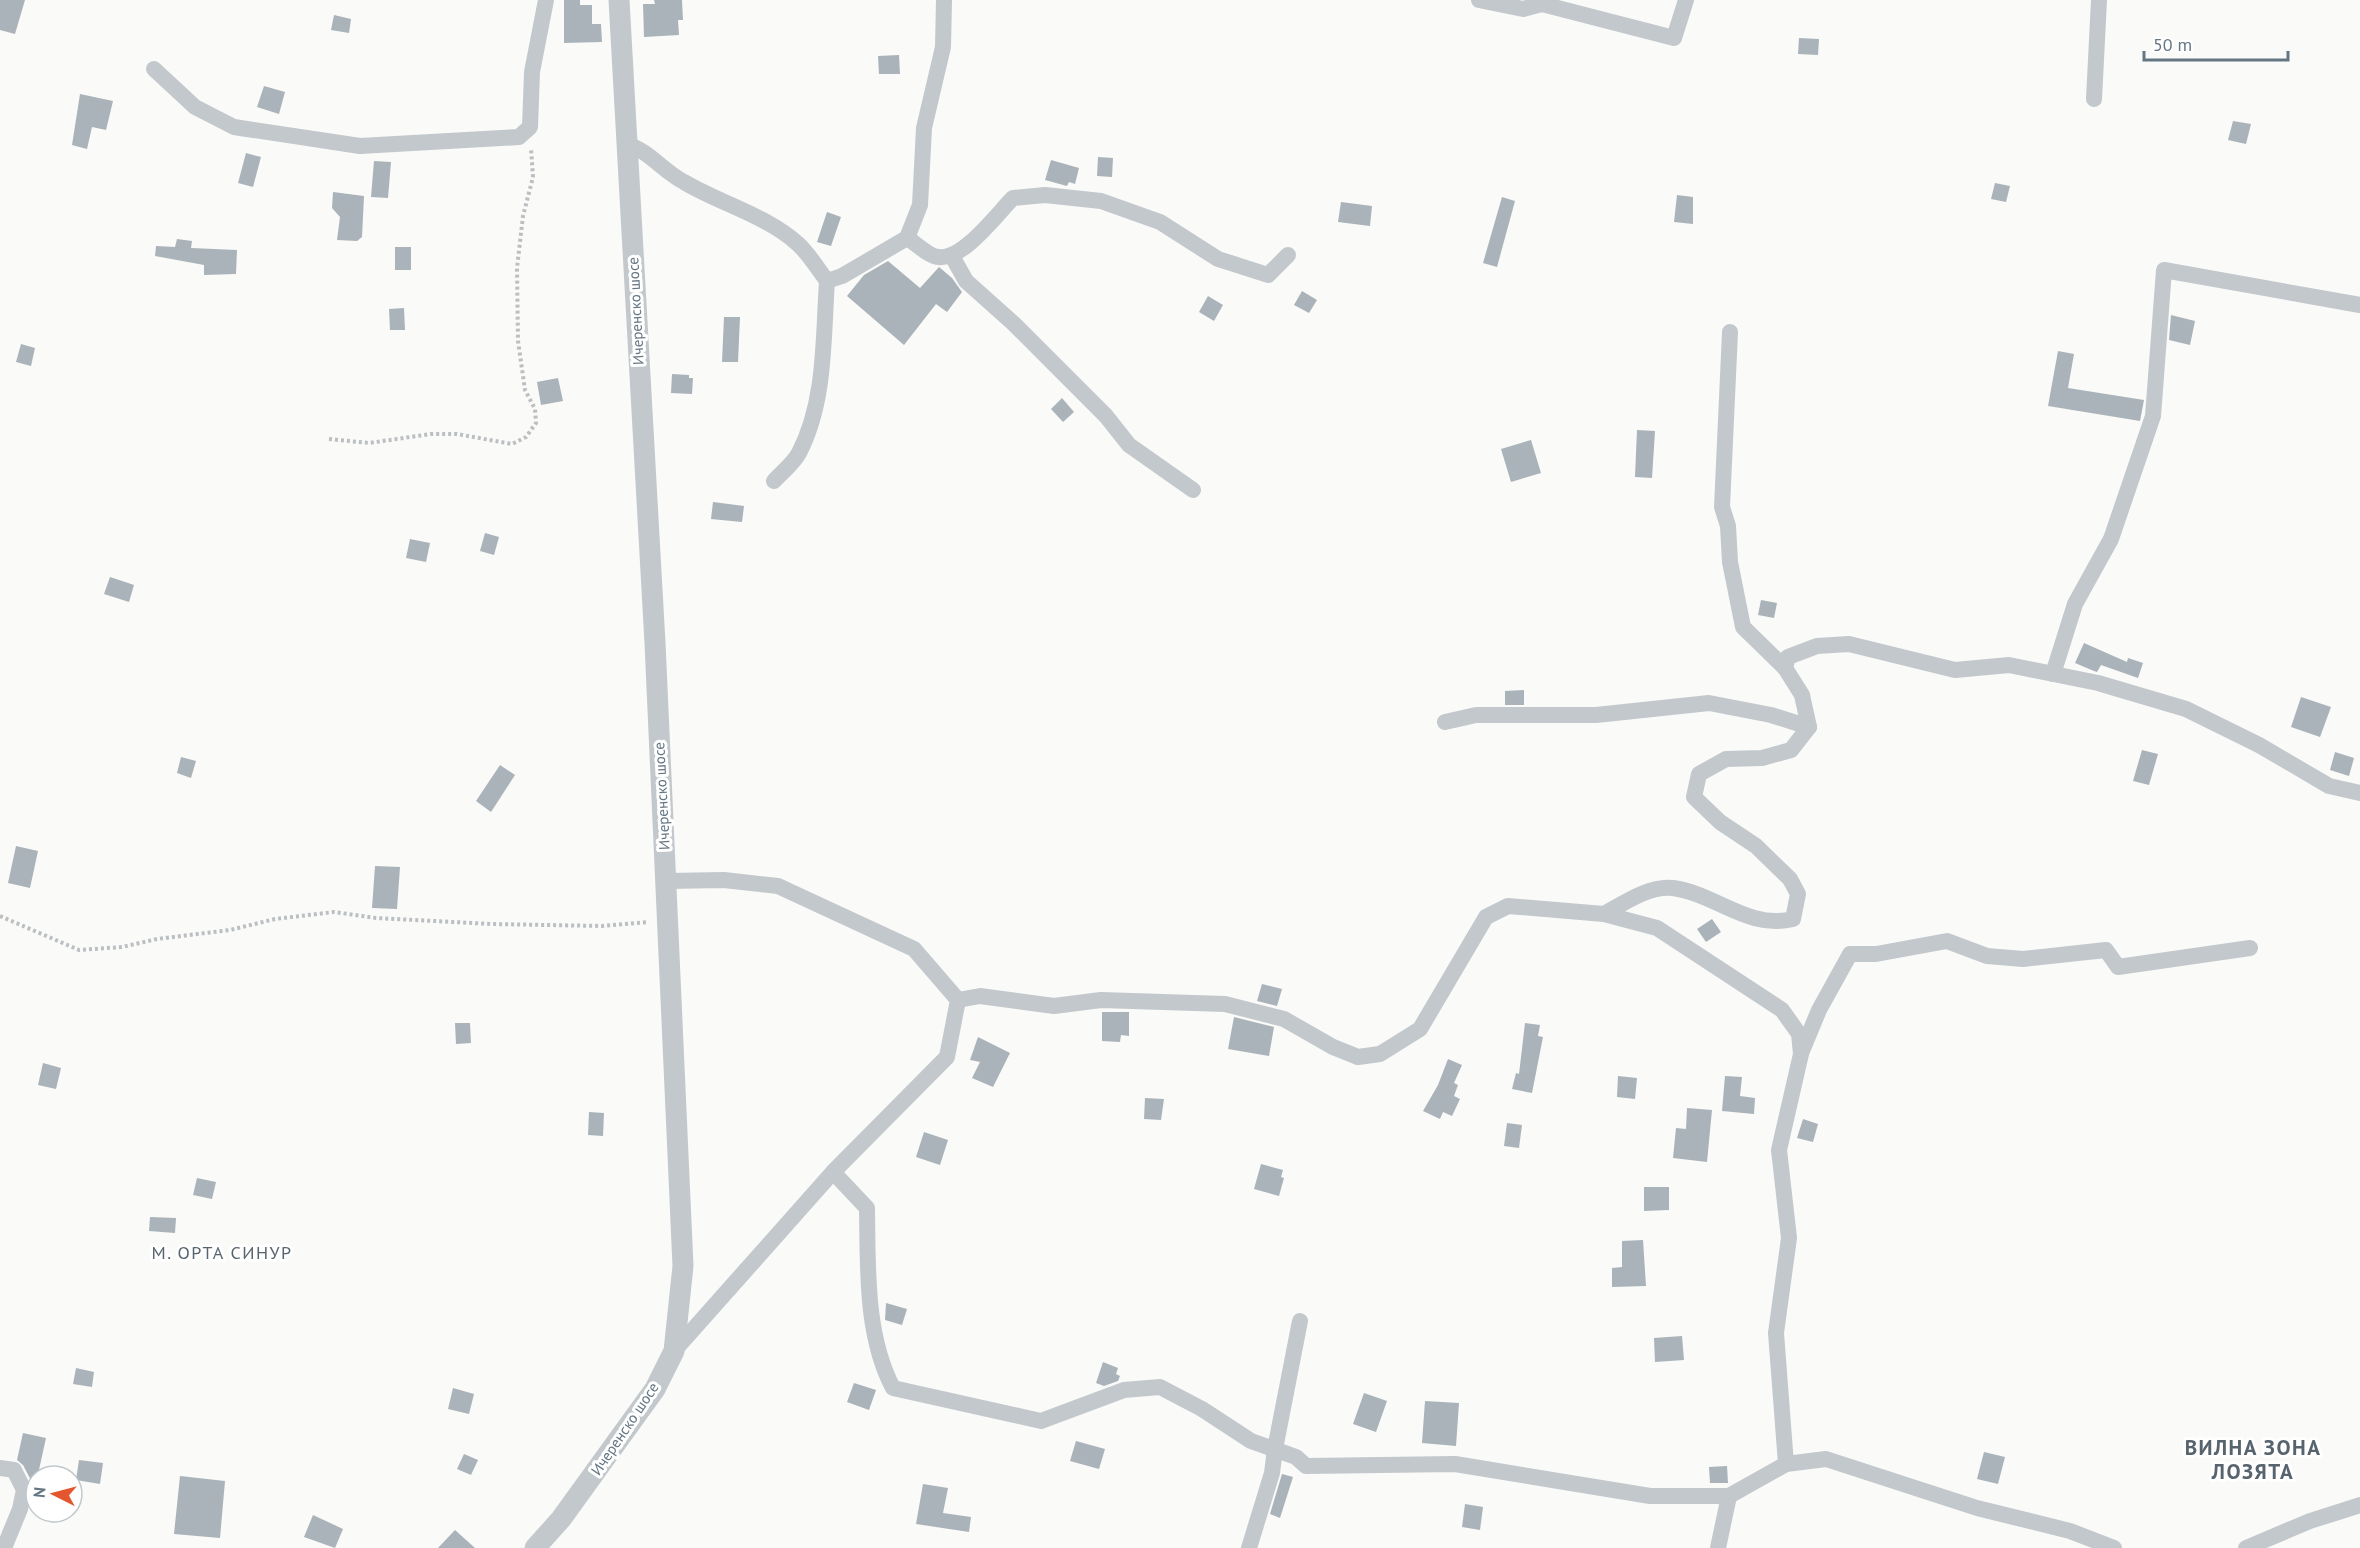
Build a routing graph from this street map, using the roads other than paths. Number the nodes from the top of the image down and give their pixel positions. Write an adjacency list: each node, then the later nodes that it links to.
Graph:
1 (546, 0): 7 (street)
2 (619, 0): 9 (street, Ичеренско шосе)
3 (944, 0): 10 (street)
4 (1479, 0): 5 (street)
5 (1686, 0)
6 (2099, 0): 8 (street)
7 (154, 69)
8 (2094, 99)
9 (627, 144): 13 (street); 23 (street, Ичеренско шосе)
10 (908, 238): 12 (street); 13 (street)
11 (1288, 255): 12 (street)
12 (952, 256): 17 (street)
13 (827, 280): 16 (street)
14 (2360, 305): 19 (street)
15 (1730, 332): 18 (street)
16 (774, 481)
17 (1193, 490)
18 (1785, 668): 19 (street); 21 (street)
19 (2052, 674): 22 (street)
20 (1445, 722): 21 (street)
21 (1809, 727): 24 (street)
22 (2360, 793)
23 (666, 881): 26 (street); 30 (street, Ичеренско шосе)
24 (1604, 914): 26 (street); 27 (street)
25 (2250, 948): 27 (street)
26 (958, 1000): 28 (street)
27 (1801, 1054): 32 (street)
28 (833, 1172): 30 (street); 31 (street)
29 (1300, 1322): 31 (street)
30 (674, 1351): 37 (street, Ичеренско шосе)
31 (1275, 1449): 34 (street); 38 (street)
32 (1786, 1464): 34 (street); 40 (street)
33 (0, 1468): 36 (street)
34 (1729, 1496): 39 (street)
35 (2360, 1505): 41 (street)
36 (4, 1548)
37 (535, 1548)
38 (1249, 1548)
39 (1718, 1548)
40 (2114, 1548)
41 (2246, 1548)

